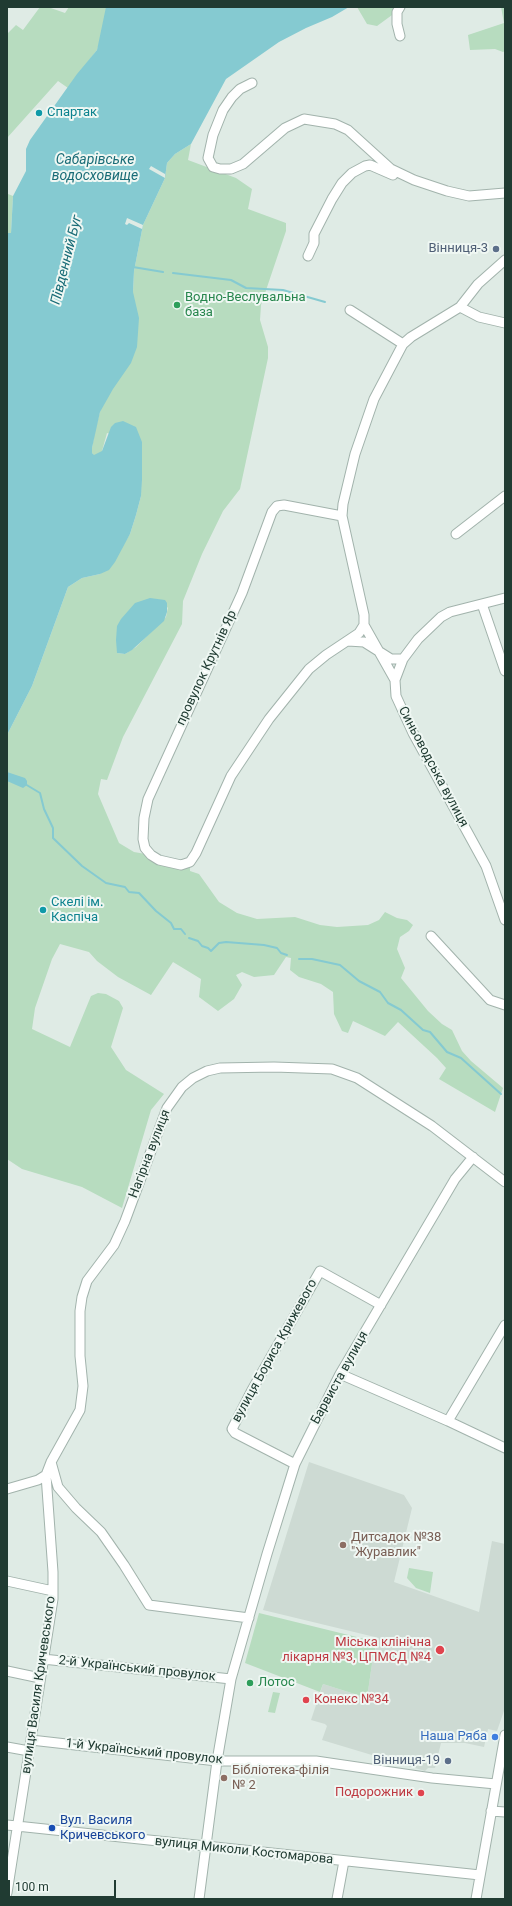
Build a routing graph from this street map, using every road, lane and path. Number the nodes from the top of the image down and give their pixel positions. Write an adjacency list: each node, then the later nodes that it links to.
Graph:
1 (400, 7): 2 (street)
2 (400, 36)
3 (252, 83): 4 (street)
4 (414, 180): 5 (street); 6 (street)
5 (505, 193)
6 (308, 256)
7 (505, 260): 8 (street)
8 (460, 307): 10 (street); 11 (street)
9 (350, 310): 11 (street)
10 (505, 323)
11 (403, 344): 13 (street)
12 (505, 496): 14 (street)
13 (342, 516): 17 (street); 18 (street, провулок Крутнів Яр)
14 (456, 534)
15 (505, 598): 16 (street, Синьоводська вулиця)
16 (482, 604): 20 (street, Синьоводська вулиця); 21 (street)
17 (364, 625): 18 (street); 19 (street)
18 (348, 641): 19 (street)
19 (377, 650): 20 (street); 22 (street)
20 (403, 659): 22 (street, Синьоводська вулиця)
21 (505, 671)
22 (395, 680): 23 (street, Синьоводська вулиця)
23 (505, 920)
24 (431, 936): 25 (street)
25 (505, 1005)
26 (472, 1157): 27 (street, Нагірна вулиця); 28 (street, Барвиста вулиця); 33 (street, Нагірна вулиця)
27 (505, 1182)
28 (381, 1305): 30 (street, Барвиста вулиця); 34 (street, вулиця Бориса Крижевого)
29 (505, 1325): 31 (street)
30 (340, 1374): 31 (street); 34 (street, Барвиста вулиця)
31 (448, 1421): 32 (street)
32 (505, 1448)
33 (51, 1462): 35 (street, Нагірна вулиця); 39 (street)
34 (295, 1464): 39 (street, Барвиста вулиця)
35 (46, 1475): 36 (street); 38 (street, вулиця Василя Кричевського)
36 (7, 1489)
37 (7, 1581): 38 (street)
38 (53, 1591): 40 (street, вулиця Василя Кричевського)
39 (249, 1618): 43 (street, Барвиста вулиця)
40 (43, 1659): 42 (street, вулиця Василя Кричевського); 43 (street, 2-й Український провулок)
41 (7, 1671): 42 (street)
42 (40, 1678): 45 (street, вулиця Василя Кричевського)
43 (231, 1679): 48 (street, Барвиста вулиця)
44 (505, 1735): 49 (street)
45 (31, 1740): 47 (street, вулиця Василя Кричевського); 48 (street, 1-й Український провулок)
46 (7, 1747): 47 (street)
47 (29, 1751): 53 (street, вулиця Василя Кричевського)
48 (217, 1761): 49 (street, 1-й Український провулок); 54 (street, Барвиста вулиця)
49 (496, 1784): 50 (street)
50 (492, 1812): 51 (street); 56 (street)
51 (505, 1812)
52 (7, 1825): 53 (street, вулиця Миколи Костомарова)
53 (17, 1826): 54 (street, вулиця Миколи Костомарова); 57 (street, вулиця Василя Кричевського)
54 (207, 1847): 55 (street, вулиця Миколи Костомарова); 58 (street, Барвиста вулиця)
55 (344, 1861): 56 (street, вулиця Миколи Костомарова); 59 (street)
56 (480, 1875): 60 (street)
57 (7, 1893)
58 (199, 1899)
59 (337, 1899)
60 (476, 1899)

